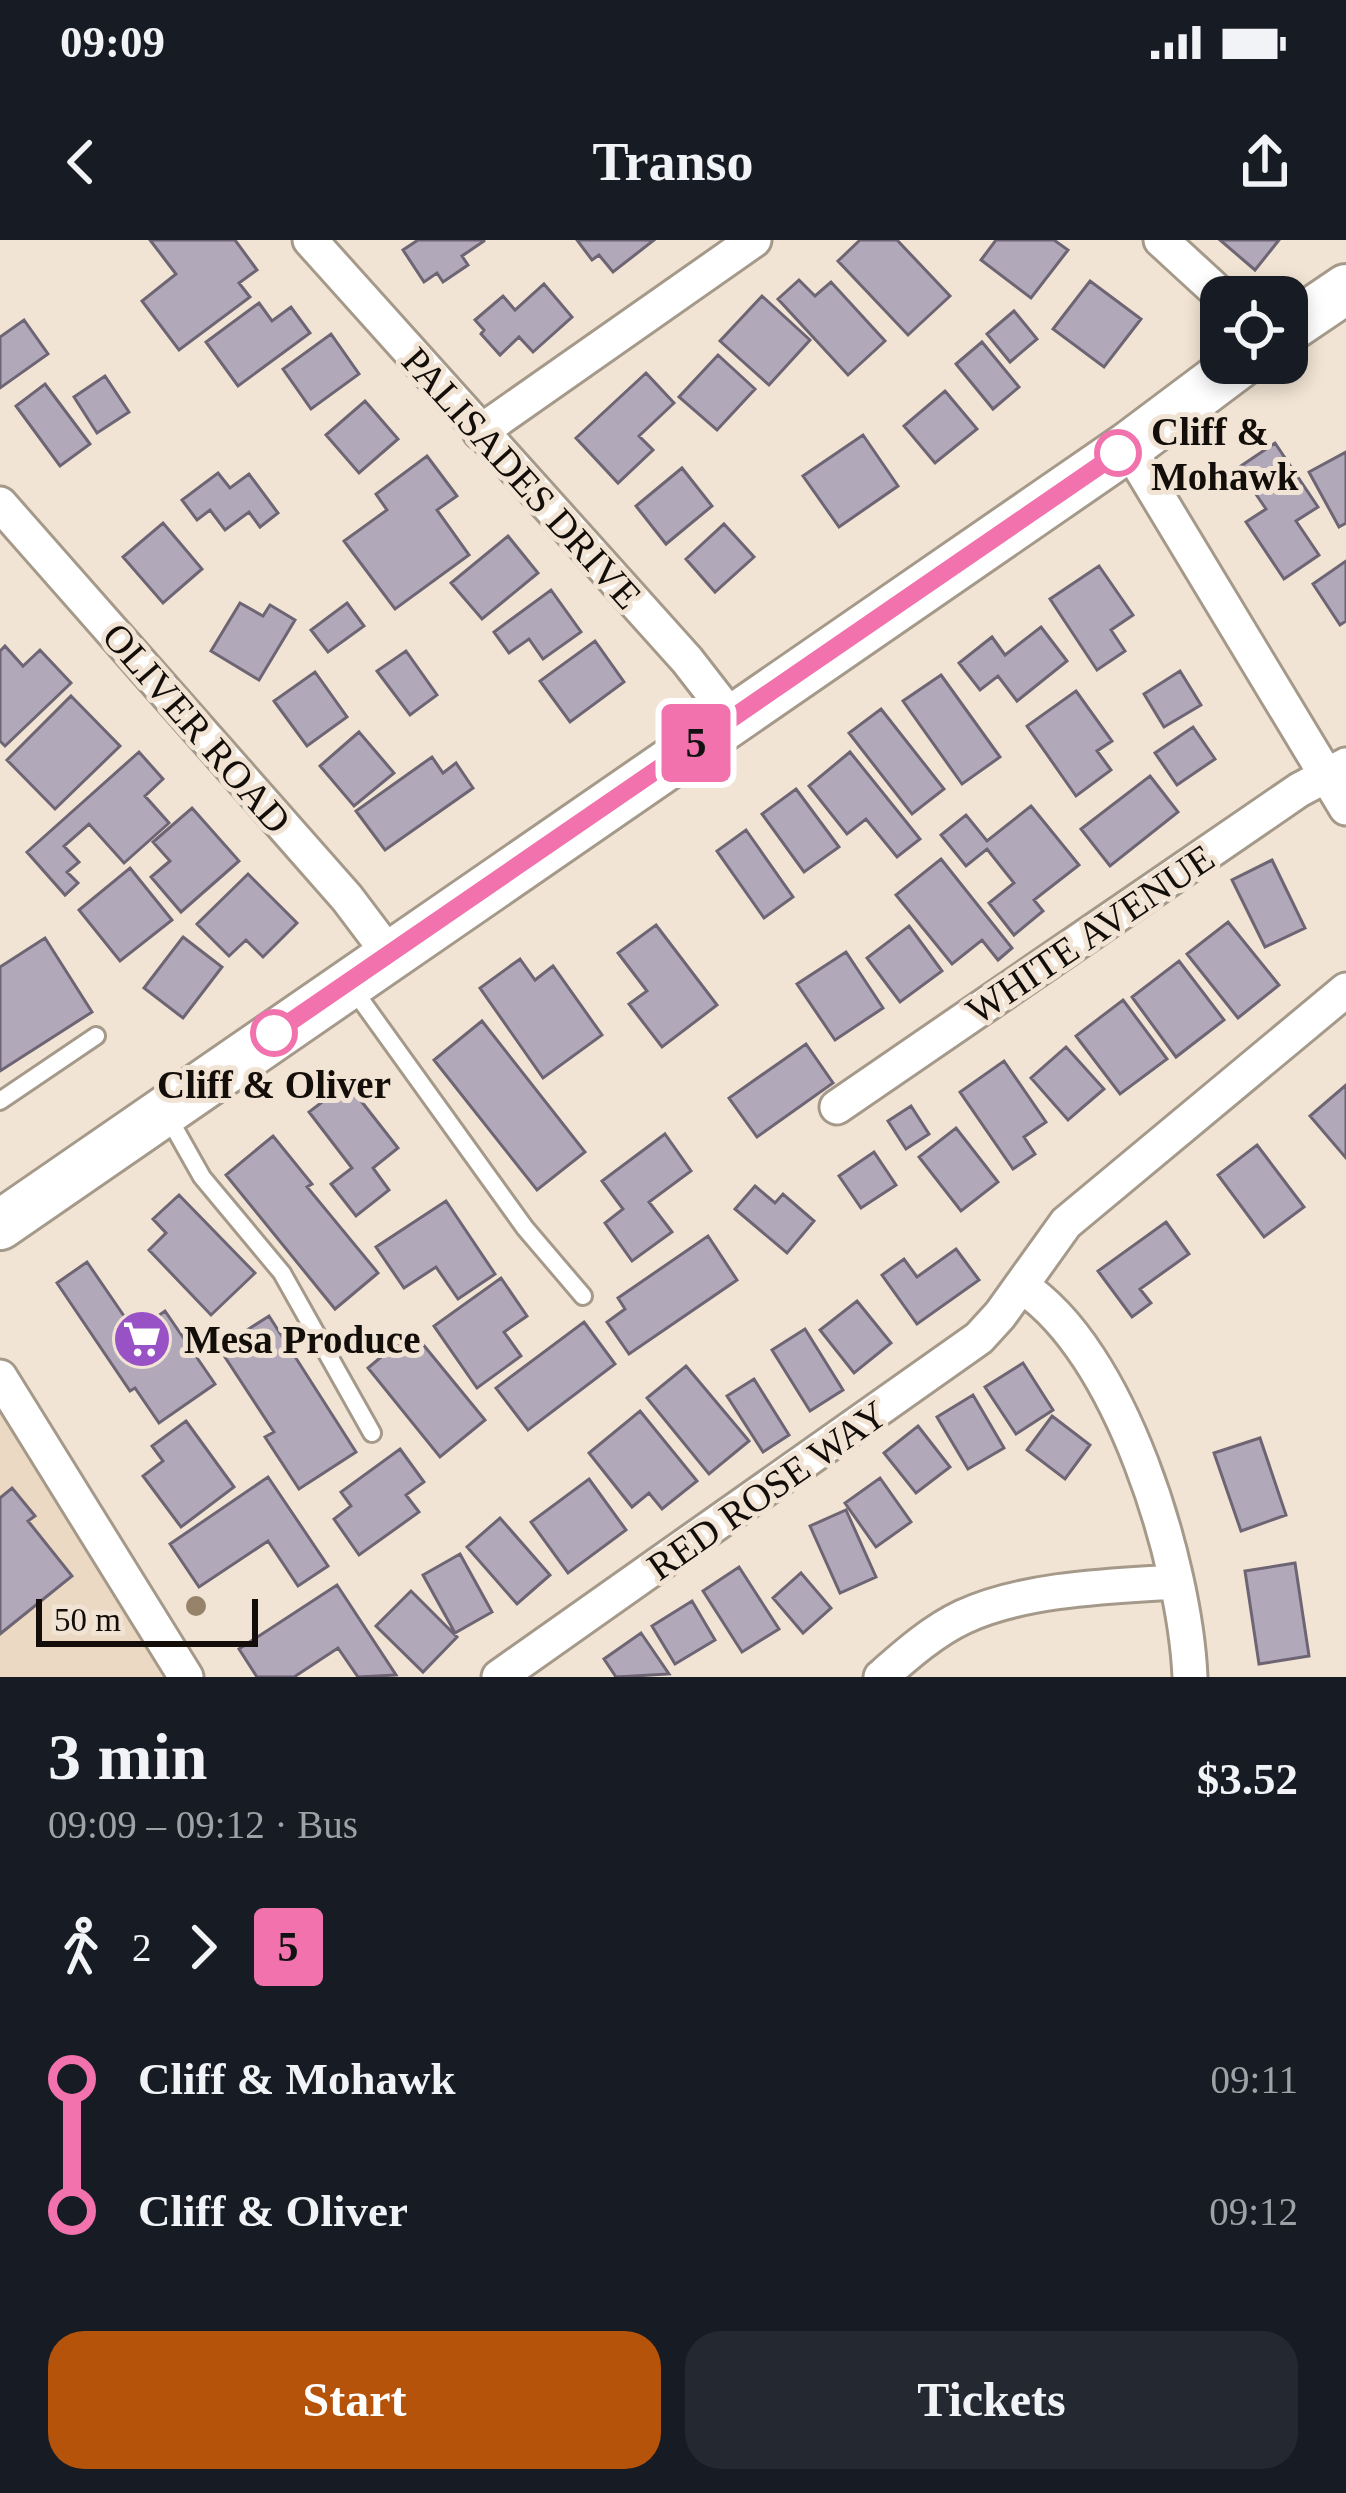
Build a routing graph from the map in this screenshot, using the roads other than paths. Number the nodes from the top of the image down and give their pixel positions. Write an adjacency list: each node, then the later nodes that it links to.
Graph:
1 (310, 240): 8 (street, PALISADES DRIVE)
2 (754, 240): 8 (street)
3 (1161, 240): 4 (street)
4 (1200, 276)
5 (1346, 289): 6 (main road)
6 (1308, 315)
7 (1212, 384): 9 (main road)
8 (480, 432): 11 (street, PALISADES DRIVE)
9 (1128, 447): 11 (main road); 12 (street)
10 (0, 504): 14 (street, OLIVER ROAD)
11 (732, 718): 14 (main road)
12 (1336, 771): 13 (street); 19 (street, WHITE AVENUE)
13 (1346, 808)
14 (390, 955): 15 (main road)
15 (348, 982): 20 (main road); 23 (lane)
16 (1346, 990): 22 (street, RED ROSE WAY)
17 (96, 1036): 18 (lane)
18 (0, 1100)
19 (837, 1107)
20 (163, 1109): 21 (main road); 25 (lane)
21 (0, 1225)
22 (1021, 1286): 26 (street); 28 (street, RED ROSE WAY)
23 (583, 1295)
24 (0, 1377): 27 (street)
25 (372, 1432)
26 (1174, 1582): 29 (street); 30 (street)
27 (186, 1677)
28 (499, 1677)
29 (880, 1677)
30 (1190, 1677)

